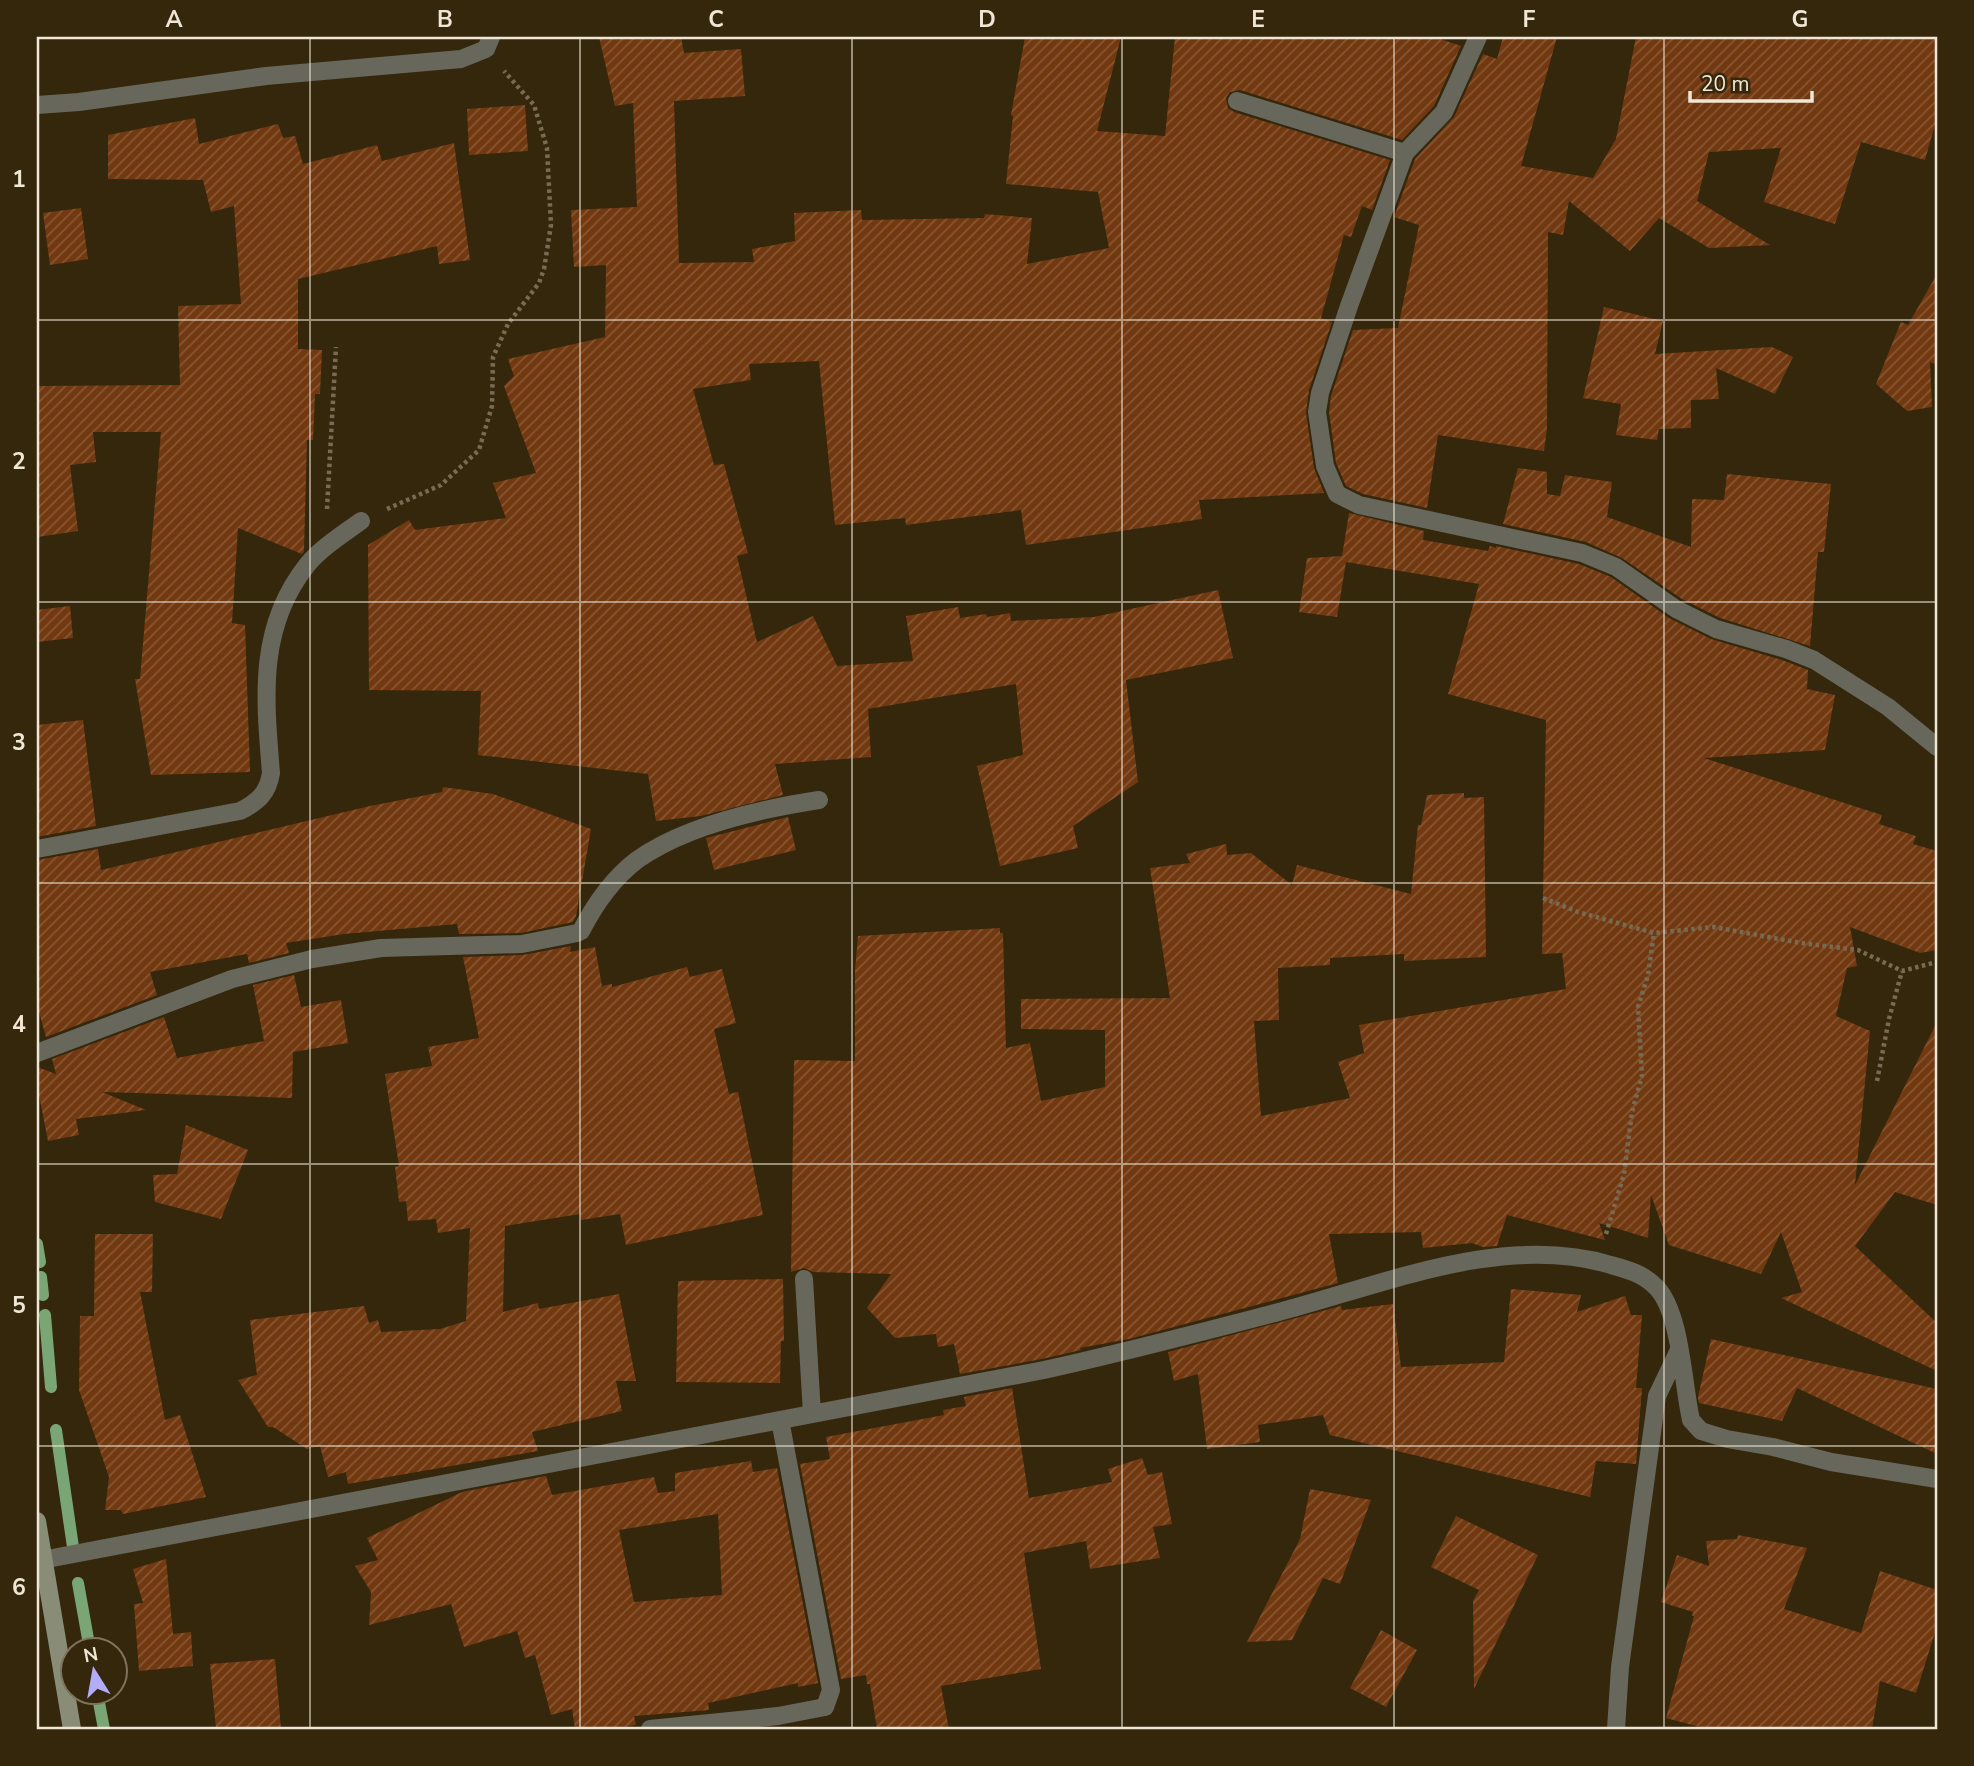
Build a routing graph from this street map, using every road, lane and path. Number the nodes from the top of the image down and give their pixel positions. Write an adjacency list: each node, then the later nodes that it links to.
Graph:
1 (1478, 37): 5 (street)
2 (488, 43): 4 (street); 7 (path)
3 (1237, 101): 5 (street)
4 (37, 105)
5 (1405, 153): 9 (street)
6 (336, 347): 8 (path)
7 (361, 521): 8 (street)
8 (330, 544): 11 (street)
9 (1937, 747)
10 (819, 800): 16 (street)
11 (37, 849)
12 (1543, 898): 13 (path)
13 (1654, 933): 15 (path); 18 (path)
14 (1937, 962): 15 (path)
15 (1902, 971): 17 (path)
16 (37, 1053)
17 (1877, 1081)
18 (1595, 1260): 20 (street); 21 (street)
19 (804, 1279): 21 (street)
20 (1679, 1350): 23 (street); 28 (street)
21 (812, 1414): 22 (street)
22 (780, 1420): 25 (street); 27 (street)
23 (1937, 1479)
24 (37, 1521): 25 (main road)
25 (42, 1560): 26 (main road)
26 (72, 1729)
27 (650, 1729)
28 (1616, 1729)

